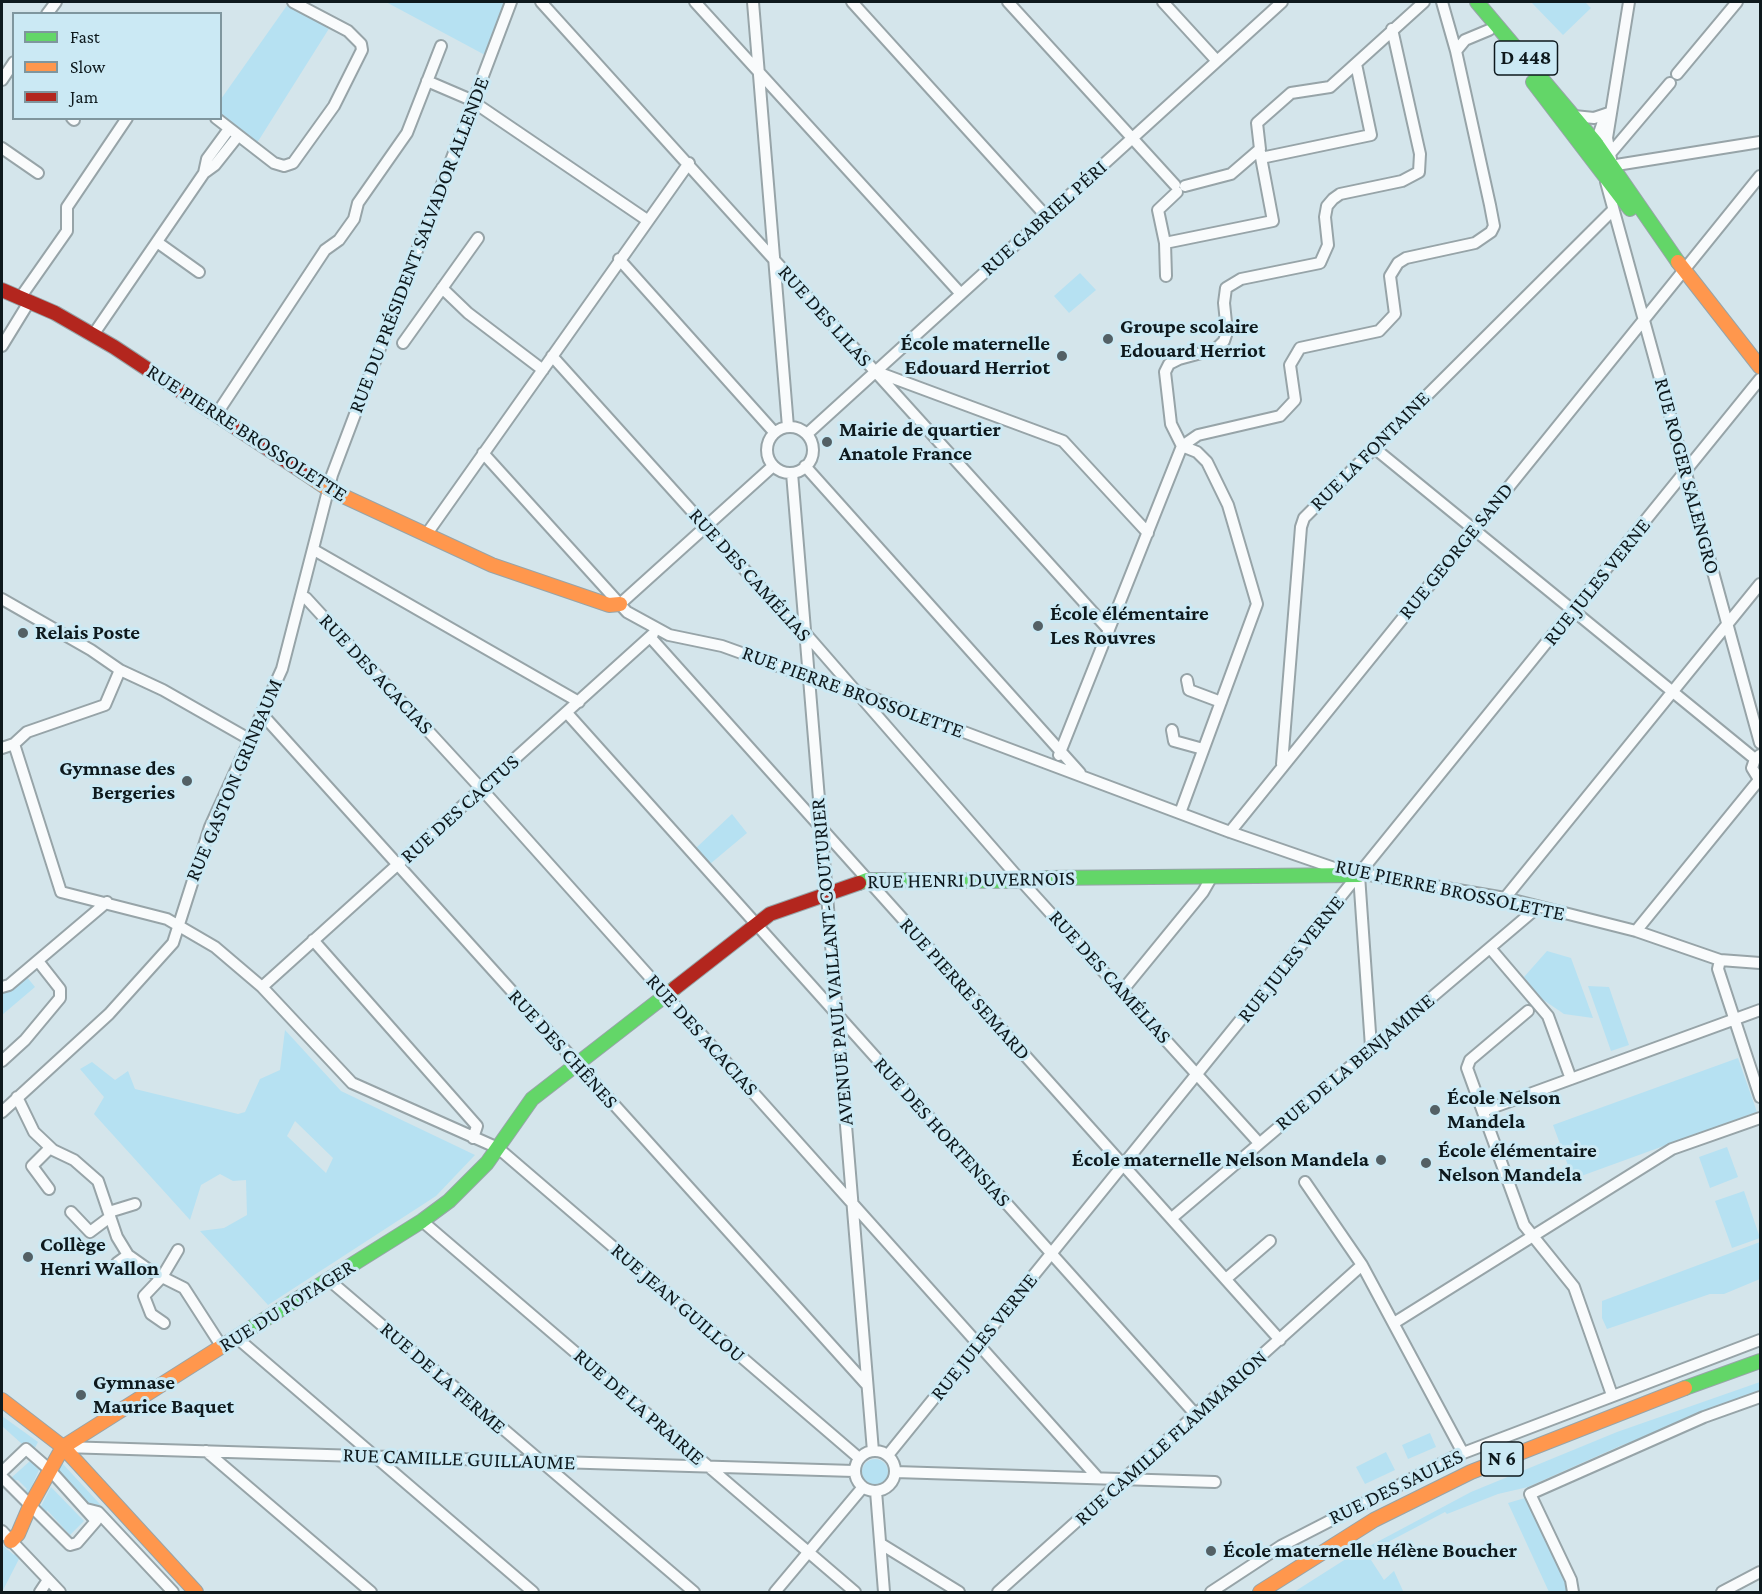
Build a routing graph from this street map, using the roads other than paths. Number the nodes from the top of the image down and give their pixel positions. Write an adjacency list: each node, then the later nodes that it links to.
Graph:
1 (293, 2): 31 (street)
2 (511, 2): 24 (street, RUE DU PRÉSIDENT SALVADOR ALLENDE)
3 (541, 2): 38 (street, RUE DES LILAS)
4 (695, 2): 22 (street)
5 (753, 2): 22 (street)
6 (852, 2): 47 (street)
7 (1008, 2): 32 (street)
8 (1163, 2): 20 (street)
9 (1282, 2): 20 (street, RUE GABRIEL PÉRI)
10 (1424, 2): 16 (street)
11 (1442, 2): 19 (street)
12 (1464, 2): 17 (street, D 448)
13 (1477, 2): 27 (street, D 448)
14 (1629, 2): 26 (street)
15 (1737, 2): 39 (street)
16 (1392, 29): 21 (street); 77 (street)
17 (1489, 30): 19 (street); 25 (street, D 448)
18 (441, 46): 23 (street)
19 (1456, 51): 77 (street)
20 (1216, 61): 32 (street, RUE GABRIEL PÉRI)
21 (1356, 64): 36 (street); 36 (street)
22 (760, 74): 54 (street); 60 (street)
23 (427, 81): 24 (street); 73 (street)
24 (472, 102): 48 (street); 84 (street, RUE DU PRÉSIDENT SALVADOR ALLENDE)
25 (1555, 112): 33 (street); 37 (street, D 448)
26 (1608, 114): 27 (street); 33 (street)
27 (1574, 116): 33 (street, D 448)
28 (126, 120): 61 (street)
29 (218, 120): 30 (street)
30 (229, 129): 31 (street); 41 (street)
31 (238, 136): 41 (street)
32 (1131, 139): 43 (street); 47 (street, RUE GABRIEL PÉRI)
33 (1601, 140): 37 (street); 39 (street, D 448)
34 (1761, 142): 39 (street)
35 (2, 148): 40 (street)
36 (1260, 153): 43 (street); 52 (street)
37 (1594, 161): 39 (street, D 448)
38 (689, 163): 48 (street); 54 (street, RUE DES LILAS)
39 (1609, 166): 44 (street, D 448); 46 (street, RUE ROGER SALENGRO); 50 (street, D 448)
40 (38, 173)
41 (204, 174): 51 (street)
42 (1761, 176): 55 (street, RUE GEORGE SAND)
43 (1179, 188): 52 (street)
44 (1616, 191): 45 (street, D 448); 46 (street, RUE ROGER SALENGRO)
45 (1629, 208): 46 (street); 50 (street, D 448)
46 (1613, 210): 62 (street, RUE ROGER SALENGRO); 78 (street, RUE LA FONTAINE)
47 (1046, 216): 60 (street, RUE GABRIEL PÉRI)
48 (647, 220): 53 (street)
49 (478, 238): 58 (street)
50 (1661, 240): 55 (street, D 448)
51 (157, 242): 56 (street); 63 (street)
52 (1165, 243): 57 (street)
53 (619, 259): 66 (street); 75 (street)
54 (774, 260): 69 (street, RUE DES LILAS); 74 (street)
55 (1684, 271): 62 (street, RUE GEORGE SAND); 67 (street, D 448)
56 (199, 272)
57 (1166, 276)
58 (442, 288): 64 (street); 68 (street)
59 (2, 290): 61 (street, RUE PIERRE BROSSOLETTE)
60 (961, 294): 69 (street, RUE GABRIEL PÉRI)
61 (24, 300): 63 (street, RUE PIERRE BROSSOLETTE); 65 (street)
62 (1644, 319): 83 (street, RUE ROGER SALENGRO); 86 (street, RUE GEORGE SAND)
63 (93, 335): 73 (street, RUE PIERRE BROSSOLETTE)
64 (403, 343)
65 (2, 346)
66 (552, 357): 68 (street); 85 (street, RUE DES CAMÉLIAS)
67 (1761, 367)
68 (543, 370): 79 (street)
69 (875, 372): 71 (street); 72 (street, RUE DES LILAS); 76 (street, RUE GABRIEL PÉRI)
70 (1761, 379): 83 (street, RUE JULES VERNE)
71 (902, 380): 72 (street); 87 (street)
72 (891, 389): 96 (street, RUE DES LILAS)
73 (216, 415): 84 (street, RUE PIERRE BROSSOLETTE)
74 (788, 426): 75 (street); 76 (street)
75 (774, 432): 80 (street)
76 (807, 434): 81 (street)
77 (1182, 446): 87 (street); 106 (street)
78 (1374, 447): 86 (street); 118 (street, RUE LA FONTAINE)
79 (483, 453): 88 (street); 93 (street)
80 (773, 466): 82 (street); 85 (street)
81 (805, 466): 82 (street); 116 (street)
82 (792, 472): 98 (street, AVENUE PAUL VAILLANT-COUTURIER)
83 (1686, 472): 94 (street, RUE JULES VERNE); 95 (street, RUE ROGER SALENGRO)
84 (328, 489): 88 (street, RUE PIERRE BROSSOLETTE); 89 (street, RUE GASTON GRINBAUM)
85 (705, 527): 93 (street); 98 (street, RUE DES CAMÉLIAS)
86 (1474, 529): 94 (street); 118 (street, RUE GEORGE SAND)
87 (1148, 533): 96 (street)
88 (426, 535): 93 (street, RUE PIERRE BROSSOLETTE)
89 (314, 550): 91 (street, RUE GASTON GRINBAUM); 105 (street)
90 (1761, 584): 95 (street)
91 (302, 596): 107 (street, RUE GASTON GRINBAUM); 122 (street, RUE DES ACACIAS)
92 (2, 599): 99 (street)
93 (620, 604): 97 (street, RUE PIERRE BROSSOLETTE)
94 (1573, 610): 103 (street); 128 (street, RUE JULES VERNE)
95 (1728, 625): 103 (street); 112 (street, RUE ROGER SALENGRO)
96 (1109, 630): 116 (street)
97 (654, 633): 100 (street, RUE PIERRE BROSSOLETTE); 105 (street, RUE DES CACTUS); 124 (street, RUE PIERRE SEMARD)
98 (806, 634): 100 (street, AVENUE PAUL VAILLANT-COUTURIER); 102 (street, RUE DES CAMÉLIAS)
99 (120, 670): 111 (street); 113 (street)
100 (809, 677): 102 (street, RUE PIERRE BROSSOLETTE); 124 (street, AVENUE PAUL VAILLANT-COUTURIER)
101 (1187, 680): 106 (street)
102 (852, 690): 104 (street, RUE PIERRE BROSSOLETTE); 109 (street, RUE DES CAMÉLIAS)
103 (1674, 691): 117 (street); 134 (street)
104 (877, 699): 109 (street); 119 (street, RUE PIERRE BROSSOLETTE)
105 (579, 702): 108 (street, RUE DES CACTUS)
106 (1221, 702): 115 (street)
107 (261, 713): 111 (street, RUE GASTON GRINBAUM); 127 (street, RUE DES CHÊNES)
108 (567, 713): 122 (street, RUE DES CACTUS); 137 (street, RUE DES HORTENSIAS)
109 (886, 729): 132 (street, RUE DES CAMÉLIAS)
110 (1172, 730): 115 (street)
111 (249, 739): 138 (street, RUE GASTON GRINBAUM)
112 (1761, 743)
113 (14, 744): 114 (street); 135 (street, RUE JEAN GUILLOU)
114 (2, 748)
115 (1203, 749): 123 (street)
116 (1060, 750): 119 (street); 120 (street)
117 (1758, 757): 121 (street)
118 (1282, 764): 125 (street, RUE GEORGE SAND)
119 (1055, 765): 120 (street, RUE PIERRE BROSSOLETTE)
120 (1083, 775): 123 (street, RUE PIERRE BROSSOLETTE)
121 (1760, 781): 139 (street)
122 (482, 790): 127 (street, RUE DES CACTUS); 148 (street, RUE DES ACACIAS)
123 (1180, 813): 125 (street, RUE PIERRE BROSSOLETTE)
124 (821, 827): 131 (street, RUE PIERRE SEMARD); 133 (street, AVENUE PAUL VAILLANT-COUTURIER)
125 (1230, 832): 126 (street, RUE PIERRE BROSSOLETTE)
126 (1309, 859): 128 (street, RUE PIERRE BROSSOLETTE); 129 (street)
127 (397, 865): 140 (street, RUE DES CACTUS); 155 (street, RUE DES CHÊNES)
128 (1359, 875): 129 (street, RUE HENRI DUVERNOIS); 134 (street, RUE PIERRE BROSSOLETTE); 153 (street); 156 (street, RUE JULES VERNE)
129 (1306, 876): 130 (street, RUE HENRI DUVERNOIS)
130 (1211, 878): 132 (street, RUE HENRI DUVERNOIS); 147 (street)
131 (867, 880): 132 (street, RUE HENRI DUVERNOIS); 133 (street, RUE HENRI DUVERNOIS); 167 (street, RUE PIERRE SEMARD)
132 (1022, 881): 147 (street, RUE DES CAMÉLIAS)
133 (827, 892): 137 (street, RUE HENRI DUVERNOIS); 151 (street, AVENUE PAUL VAILLANT-COUTURIER)
134 (1505, 898): 136 (street, RUE PIERRE BROSSOLETTE)
135 (107, 902): 138 (street, RUE JEAN GUILLOU); 143 (street)
136 (1538, 907): 139 (street, RUE PIERRE BROSSOLETTE); 141 (street, RUE DE LA BENJAMINE)
137 (755, 924): 148 (street, RUE HENRI DUVERNOIS); 151 (street, RUE DES HORTENSIAS)
138 (177, 927): 146 (street, RUE JEAN GUILLOU); 158 (street, RUE GASTON GRINBAUM)
139 (1636, 931): 142 (street, RUE PIERRE BROSSOLETTE)
140 (313, 940): 146 (street, RUE DES CACTUS); 163 (street)
141 (1490, 948): 153 (street, RUE DE LA BENJAMINE); 157 (street)
142 (1720, 960): 144 (street, RUE PIERRE BROSSOLETTE); 152 (street)
143 (38, 961): 145 (street); 154 (street)
144 (1761, 963)
145 (2, 987)
146 (262, 987): 163 (street, RUE JEAN GUILLOU)
147 (1122, 991): 156 (street, RUE DES CAMÉLIAS)
148 (666, 993): 155 (street, RUE HENRI DUVERNOIS); 170 (street, RUE DES ACACIAS)
149 (1761, 1010): 152 (street)
150 (1528, 1011): 160 (street)
151 (835, 1014): 170 (street, AVENUE PAUL VAILLANT-COUTURIER); 179 (street, RUE DES HORTENSIAS)
152 (1734, 1019): 157 (street); 159 (street)
153 (1371, 1047): 164 (street, RUE DE LA BENJAMINE)
154 (2, 1061)
155 (576, 1064): 166 (street, RUE HENRI DUVERNOIS); 195 (street, RUE DES CHÊNES)
156 (1198, 1074): 164 (street, RUE DES CAMÉLIAS); 167 (street, RUE JULES VERNE)
157 (1571, 1079): 160 (street)
158 (17, 1097): 161 (street, RUE GASTON GRINBAUM); 165 (street)
159 (1761, 1097)
160 (1483, 1111): 176 (street)
161 (2, 1112)
162 (1761, 1118): 176 (street)
163 (473, 1138): 166 (street, RUE JEAN GUILLOU)
164 (1259, 1143): 174 (street, RUE DE LA BENJAMINE)
165 (50, 1148): 169 (street); 173 (street)
166 (498, 1148): 175 (street, RUE DU POTAGER); 206 (street, RUE JEAN GUILLOU)
167 (1124, 1165): 174 (street, RUE PIERRE SEMARD); 179 (street, RUE JULES VERNE)
168 (1305, 1182): 182 (street)
169 (49, 1189)
170 (853, 1203): 191 (street, RUE DES ACACIAS); 195 (street, AVENUE PAUL VAILLANT-COUTURIER)
171 (135, 1204): 173 (street)
172 (71, 1212): 173 (street)
173 (109, 1215): 180 (street)
174 (1173, 1217): 184 (street, RUE PIERRE SEMARD)
175 (423, 1221): 185 (street, RUE DU POTAGER); 208 (street, RUE DE LA PRAIRIE)
176 (1532, 1236): 187 (street); 196 (street)
177 (1270, 1241): 184 (street)
178 (178, 1250): 183 (street)
179 (1052, 1254): 191 (street, RUE JULES VERNE); 199 (street, RUE DES HORTENSIAS)
180 (128, 1255): 181 (street); 183 (street)
181 (117, 1263)
182 (1362, 1265): 187 (street); 189 (street, RUE CAMILLE FLAMMARION)
183 (162, 1277): 186 (street); 192 (street)
184 (1227, 1278): 189 (street, RUE PIERRE SEMARD)
185 (329, 1280): 188 (street, RUE DU POTAGER); 207 (street, RUE DE LA FERME)
186 (164, 1323)
187 (1394, 1323): 203 (street)
188 (237, 1338): 192 (street, RUE DU POTAGER); 205 (street)
189 (1280, 1340): 199 (street, RUE CAMILLE FLAMMARION)
190 (1761, 1340): 196 (street, RUE DES SAULES)
191 (979, 1343): 204 (street, RUE JULES VERNE); 214 (street, RUE DES ACACIAS)
192 (222, 1347): 200 (street, RUE DU POTAGER)
193 (1761, 1361): 239 (street, N 6)
194 (1761, 1372): 240 (street, N 6)
195 (867, 1385): 202 (street, AVENUE PAUL VAILLANT-COUTURIER)
196 (1612, 1395): 203 (street, RUE DES SAULES)
197 (1761, 1397): 241 (street)
198 (2, 1400): 200 (street)
199 (1197, 1416): 215 (street, RUE CAMILLE FLAMMARION)
200 (63, 1447): 201 (street, RUE CAMILLE GUILLAUME); 209 (street); 229 (street)
201 (206, 1451): 205 (street, RUE CAMILLE GUILLAUME); 230 (street)
202 (873, 1451): 204 (street); 206 (street)
203 (1463, 1453): 238 (street, RUE DES SAULES)
204 (888, 1455): 212 (street)
205 (374, 1456): 207 (street, RUE CAMILLE GUILLAUME); 231 (street)
206 (859, 1458): 210 (street)
207 (540, 1461): 208 (street, RUE CAMILLE GUILLAUME); 232 (street, RUE DE LA FERME)
208 (708, 1467): 210 (street, RUE CAMILLE GUILLAUME); 223 (street, RUE DE LA PRAIRIE)
209 (50, 1470): 211 (street); 219 (street); 220 (street)
210 (854, 1471): 217 (street)
211 (2, 1472)
212 (895, 1472): 214 (street); 218 (street)
213 (2, 1478): 219 (street)
214 (1098, 1478): 215 (street)
215 (1124, 1480): 216 (street); 237 (street, RUE CAMILLE FLAMMARION)
216 (1215, 1482)
217 (863, 1487): 218 (street); 223 (street)
218 (876, 1491): 222 (street)
219 (30, 1506): 220 (street); 221 (street)
220 (86, 1509): 228 (street)
221 (6, 1536): 225 (street)
222 (880, 1544): 235 (street); 236 (street)
223 (808, 1552): 233 (street); 234 (street, RUE DE LA PRAIRIE)
224 (1761, 1572): 242 (street)
225 (48, 1580): 226 (street); 227 (street)
226 (40, 1593)
227 (60, 1593)
228 (173, 1593)
229 (196, 1593)
230 (371, 1593)
231 (532, 1593)
232 (694, 1593)
233 (776, 1593)
234 (855, 1593)
235 (884, 1593)
236 (959, 1593)
237 (998, 1593)
238 (1211, 1593)
239 (1260, 1593)
240 (1279, 1593)
241 (1573, 1593)
242 (1722, 1593)

